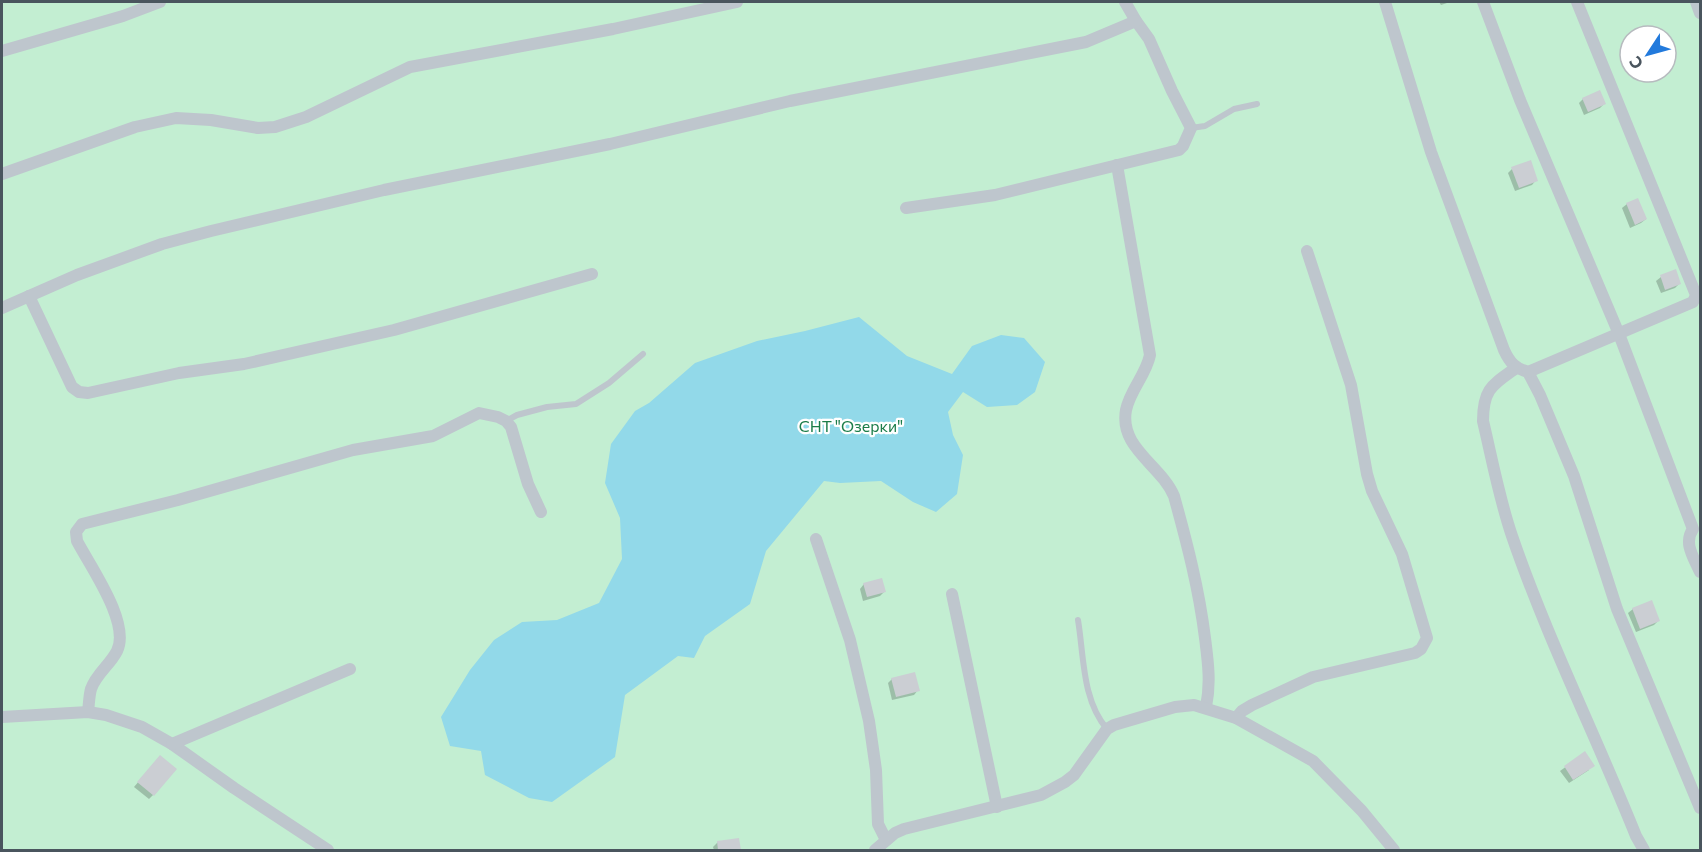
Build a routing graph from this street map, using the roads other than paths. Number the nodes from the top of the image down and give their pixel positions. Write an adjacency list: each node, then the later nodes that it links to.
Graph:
1 (160, 2): 10 (street)
2 (737, 2): 14 (street)
3 (1125, 2): 9 (street)
4 (1385, 2): 22 (street)
5 (1483, 2): 20 (street)
6 (1577, 2): 20 (street)
7 (1696, 2): 8 (street)
8 (1701, 13)
9 (1136, 21): 12 (street); 18 (street)
10 (2, 51)
11 (1257, 104): 12 (lane)
12 (1191, 128): 13 (street)
13 (1117, 165): 15 (street); 32 (street)
14 (2, 174)
15 (906, 208)
16 (1307, 251): 35 (street)
17 (592, 274): 18 (street)
18 (29, 296): 19 (street)
19 (2, 308)
20 (1619, 334): 23 (street); 26 (street)
21 (643, 354): 24 (lane)
22 (1516, 368): 23 (street); 44 (street)
23 (1528, 372): 39 (street)
24 (506, 421): 25 (street); 33 (street)
25 (541, 512)
26 (1697, 528): 28 (street)
27 (816, 539): 40 (street)
28 (1701, 572)
29 (952, 594): 38 (street)
30 (1078, 620): 36 (lane)
31 (350, 669): 37 (street)
32 (1206, 707): 35 (street); 36 (street)
33 (88, 712): 34 (street); 37 (street)
34 (2, 717)
35 (1236, 718): 43 (street)
36 (1107, 729): 38 (street)
37 (172, 744): 41 (street)
38 (997, 807): 40 (street)
39 (1701, 808)
40 (886, 840): 42 (street)
41 (328, 850)
42 (875, 850)
43 (1394, 850)
44 (1644, 850)

